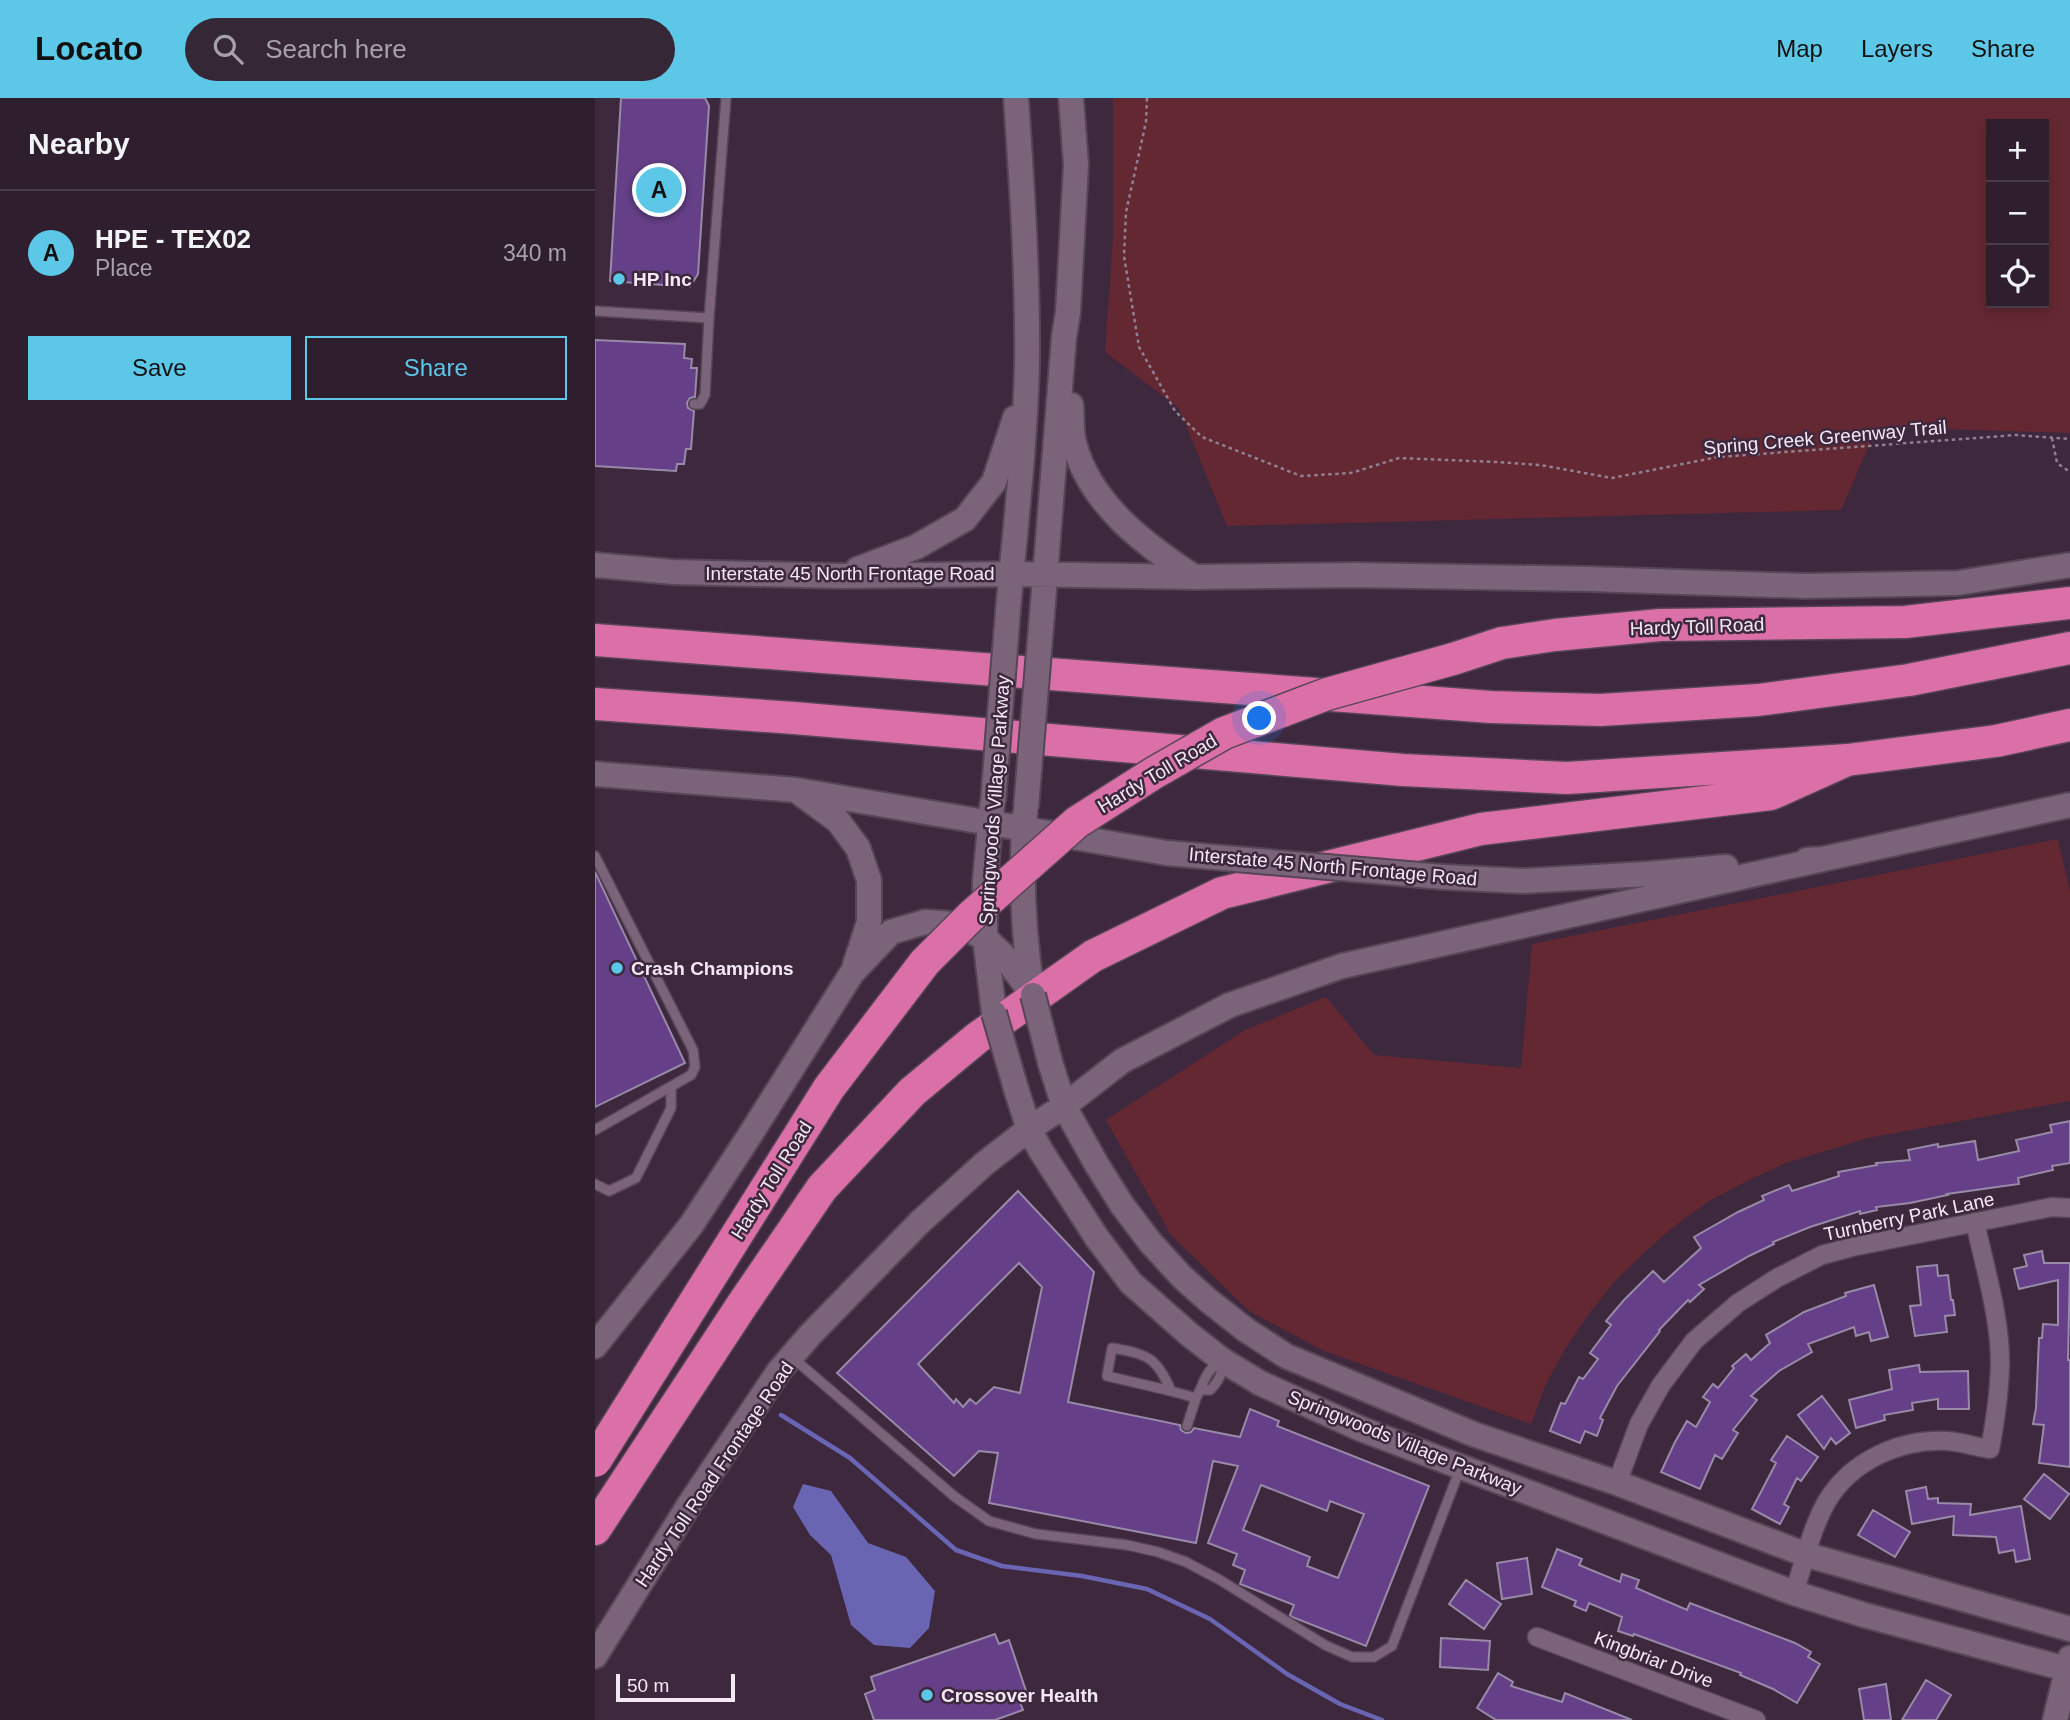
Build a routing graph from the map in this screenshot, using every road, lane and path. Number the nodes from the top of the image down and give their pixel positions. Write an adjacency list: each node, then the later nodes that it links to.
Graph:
1 (726, 98): 7 (lane)
2 (1016, 98): 8 (main road, Springwoods Village Parkway)
3 (1071, 98): 6 (main road, Springwoods Village Parkway)
4 (1147, 98): 10 (path, Spring Creek Greenway Trail)
5 (595, 311): 7 (lane)
6 (1068, 312): 16 (main road, Springwoods Village Parkway); 18 (main road)
7 (709, 318): 9 (lane)
8 (1026, 384): 15 (main road, Springwoods Village Parkway); 17 (main road)
9 (694, 404)
10 (2052, 438): 11 (path, Spring Creek Greenway Trail); 12 (path)
11 (2070, 439)
12 (2070, 472)
13 (595, 565): 17 (main road, Interstate 45 North Frontage Road)
14 (2070, 565): 18 (main road, Interstate 45 North Frontage Road)
15 (1011, 574): 16 (main road, Interstate 45 North Frontage Road); 17 (main road, Interstate 45 North Frontage Road); 28 (main road, Springwoods Village Parkway, bridge)
16 (1045, 575): 18 (main road, Interstate 45 North Frontage Road); 29 (main road, Springwoods Village Parkway, bridge)
17 (841, 576)
18 (1195, 577)
19 (2070, 603): 52 (highway, Hardy Toll Road, bridge)
20 (597, 640): 21 (highway)
21 (2070, 648)
22 (603, 708): 24 (highway)
23 (2070, 726): 24 (highway)
24 (1847, 760): 55 (highway)
25 (595, 774): 26 (main road, Interstate 45 North Frontage Road)
26 (796, 790): 28 (main road, Interstate 45 North Frontage Road); 35 (main road)
27 (2070, 805): 31 (main road, Interstate 45 North Frontage Road)
28 (991, 812): 29 (main road, Interstate 45 North Frontage Road); 32 (main road, Springwoods Village Parkway)
29 (1025, 818): 31 (main road, Interstate 45 North Frontage Road, bridge); 36 (main road, Springwoods Village Parkway)
30 (595, 856): 37 (lane)
31 (1823, 859): 38 (main road, Hardy Toll Road Frontage Road)
32 (985, 880): 33 (main road); 34 (main road, Springwoods Village Parkway)
33 (937, 923): 34 (main road); 35 (main road)
34 (992, 949): 36 (main road); 39 (main road, Springwoods Village Parkway, bridge)
35 (852, 973): 45 (main road)
36 (1033, 995): 38 (main road, Springwoods Village Parkway, bridge)
37 (671, 1087): 40 (lane); 41 (lane)
38 (1064, 1106): 39 (main road, Hardy Toll Road Frontage Road); 44 (main road, Springwoods Village Parkway)
39 (1029, 1129): 46 (main road, Hardy Toll Road Frontage Road); 47 (main road, Springwoods Village Parkway)
40 (595, 1130)
41 (595, 1184)
42 (2070, 1208): 43 (street, Turnberry Park Lane)
43 (1976, 1222): 54 (street, Turnberry Park Lane); 56 (street)
44 (1246, 1330): 47 (main road); 51 (main road, Springwoods Village Parkway)
45 (595, 1346)
46 (792, 1357): 53 (lane); 60 (main road, Hardy Toll Road Frontage Road)
47 (1222, 1360): 49 (lane); 53 (main road, Springwoods Village Parkway)
48 (1171, 1391): 48 (lane); 49 (lane)
49 (1198, 1394): 50 (lane)
50 (1187, 1426)
51 (1473, 1434): 53 (main road); 54 (main road, Springwoods Village Parkway)
52 (595, 1461)
53 (1461, 1466): 57 (main road, Springwoods Village Parkway)
54 (1617, 1483): 56 (main road, Springwoods Village Parkway)
55 (595, 1530)
56 (1807, 1555): 57 (street); 58 (main road, Springwoods Village Parkway)
57 (1794, 1593): 61 (main road, Springwoods Village Parkway)
58 (2070, 1629)
59 (1537, 1636): 62 (street, Kingbriar Drive)
60 (595, 1656)
61 (2069, 1666): 63 (main road)
62 (1756, 1720)
63 (2055, 1720)

